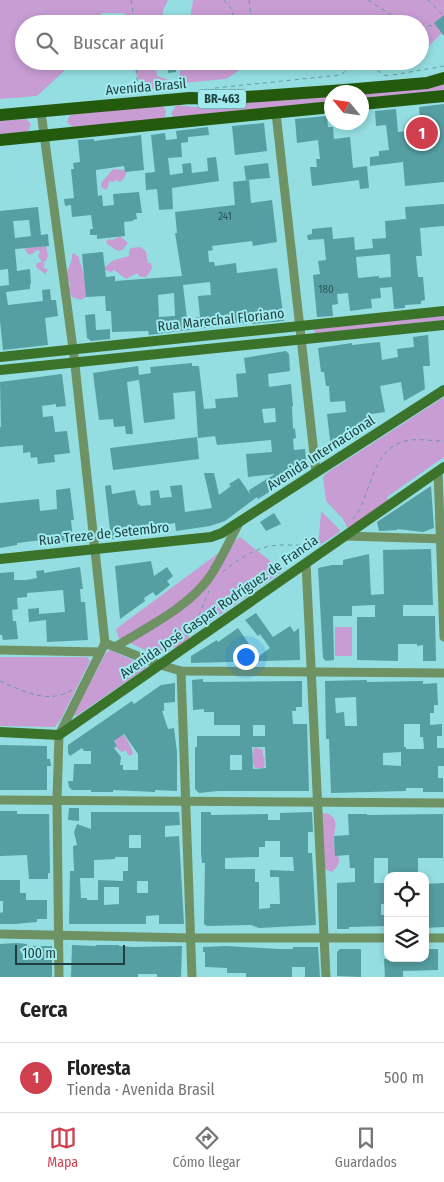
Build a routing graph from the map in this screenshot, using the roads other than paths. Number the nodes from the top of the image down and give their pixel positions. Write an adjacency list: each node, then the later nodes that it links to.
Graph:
1 (444, 78): 3 (main road, Avenida Brasil / BR-463)
2 (444, 96): 4 (main road)
3 (168, 101): 6 (main road, Avenida Brasil / BR-463); 9 (main road)
4 (369, 103)
5 (324, 108): 7 (main road, BR-463)
6 (41, 112): 8 (main road, Avenida Brasil / BR-463); 10 (street)
7 (276, 113): 9 (main road, BR-463); 14 (street)
8 (0, 116)
9 (169, 124): 10 (main road, BR-463)
10 (44, 136): 11 (main road, BR-463); 18 (street)
11 (0, 140)
12 (444, 311): 14 (main road, Rua Marechal Floriano)
13 (444, 325): 16 (main road, Rua Marechal Floriano)
14 (300, 326): 15 (main road, Rua Marechal Floriano); 16 (street)
15 (237, 332): 17 (main road); 18 (main road, Rua Marechal Floriano)
16 (301, 339): 17 (main road, Rua Marechal Floriano); 24 (street)
17 (238, 346): 20 (main road, Rua Marechal Floriano)
18 (73, 349): 19 (main road, Rua Marechal Floriano); 20 (street)
19 (0, 357)
20 (75, 363): 21 (main road, Rua Marechal Floriano); 29 (street)
21 (0, 370)
22 (444, 390): 24 (main road, Avenida Internacional)
23 (441, 469): 26 (main road, Avenida José Gaspar Rodríguez de Francia); 28 (street)
24 (316, 472): 25 (main road, Avenida Internacional)
25 (239, 523): 27 (main road, Avenida Internacional); 34 (street)
26 (345, 536): 28 (street); 31 (main road, Avenida José Gaspar Rodríguez de Francia)
27 (211, 537): 29 (main road, Rua Treze de Setembro)
28 (442, 540): 32 (street)
29 (95, 549): 30 (main road, Rua Treze de Setembro); 33 (street)
30 (0, 559)
31 (306, 563): 37 (main road, Avenida José Gaspar Rodríguez de Francia); 39 (street)
32 (444, 637)
33 (105, 643): 34 (street); 36 (street)
34 (115, 647): 37 (street)
35 (0, 650): 36 (street)
36 (100, 652): 42 (street)
37 (160, 665): 38 (street); 42 (main road, Avenida José Gaspar Rodríguez de Francia)
38 (181, 671): 39 (street); 45 (street)
39 (311, 672): 40 (street); 46 (street)
40 (444, 673)
41 (0, 732): 42 (main road)
42 (59, 735): 44 (street)
43 (0, 800): 44 (street)
44 (56, 800): 45 (street); 49 (street)
45 (186, 802): 46 (street); 50 (street)
46 (317, 802): 47 (street); 51 (street)
47 (444, 803)
48 (0, 934): 49 (street)
49 (58, 934): 50 (street); 55 (street)
50 (192, 938): 51 (street); 56 (street)
51 (325, 938): 52 (street); 57 (street)
52 (384, 938)
53 (429, 938): 54 (street)
54 (444, 938)
55 (59, 977)
56 (192, 977)
57 (326, 977)

